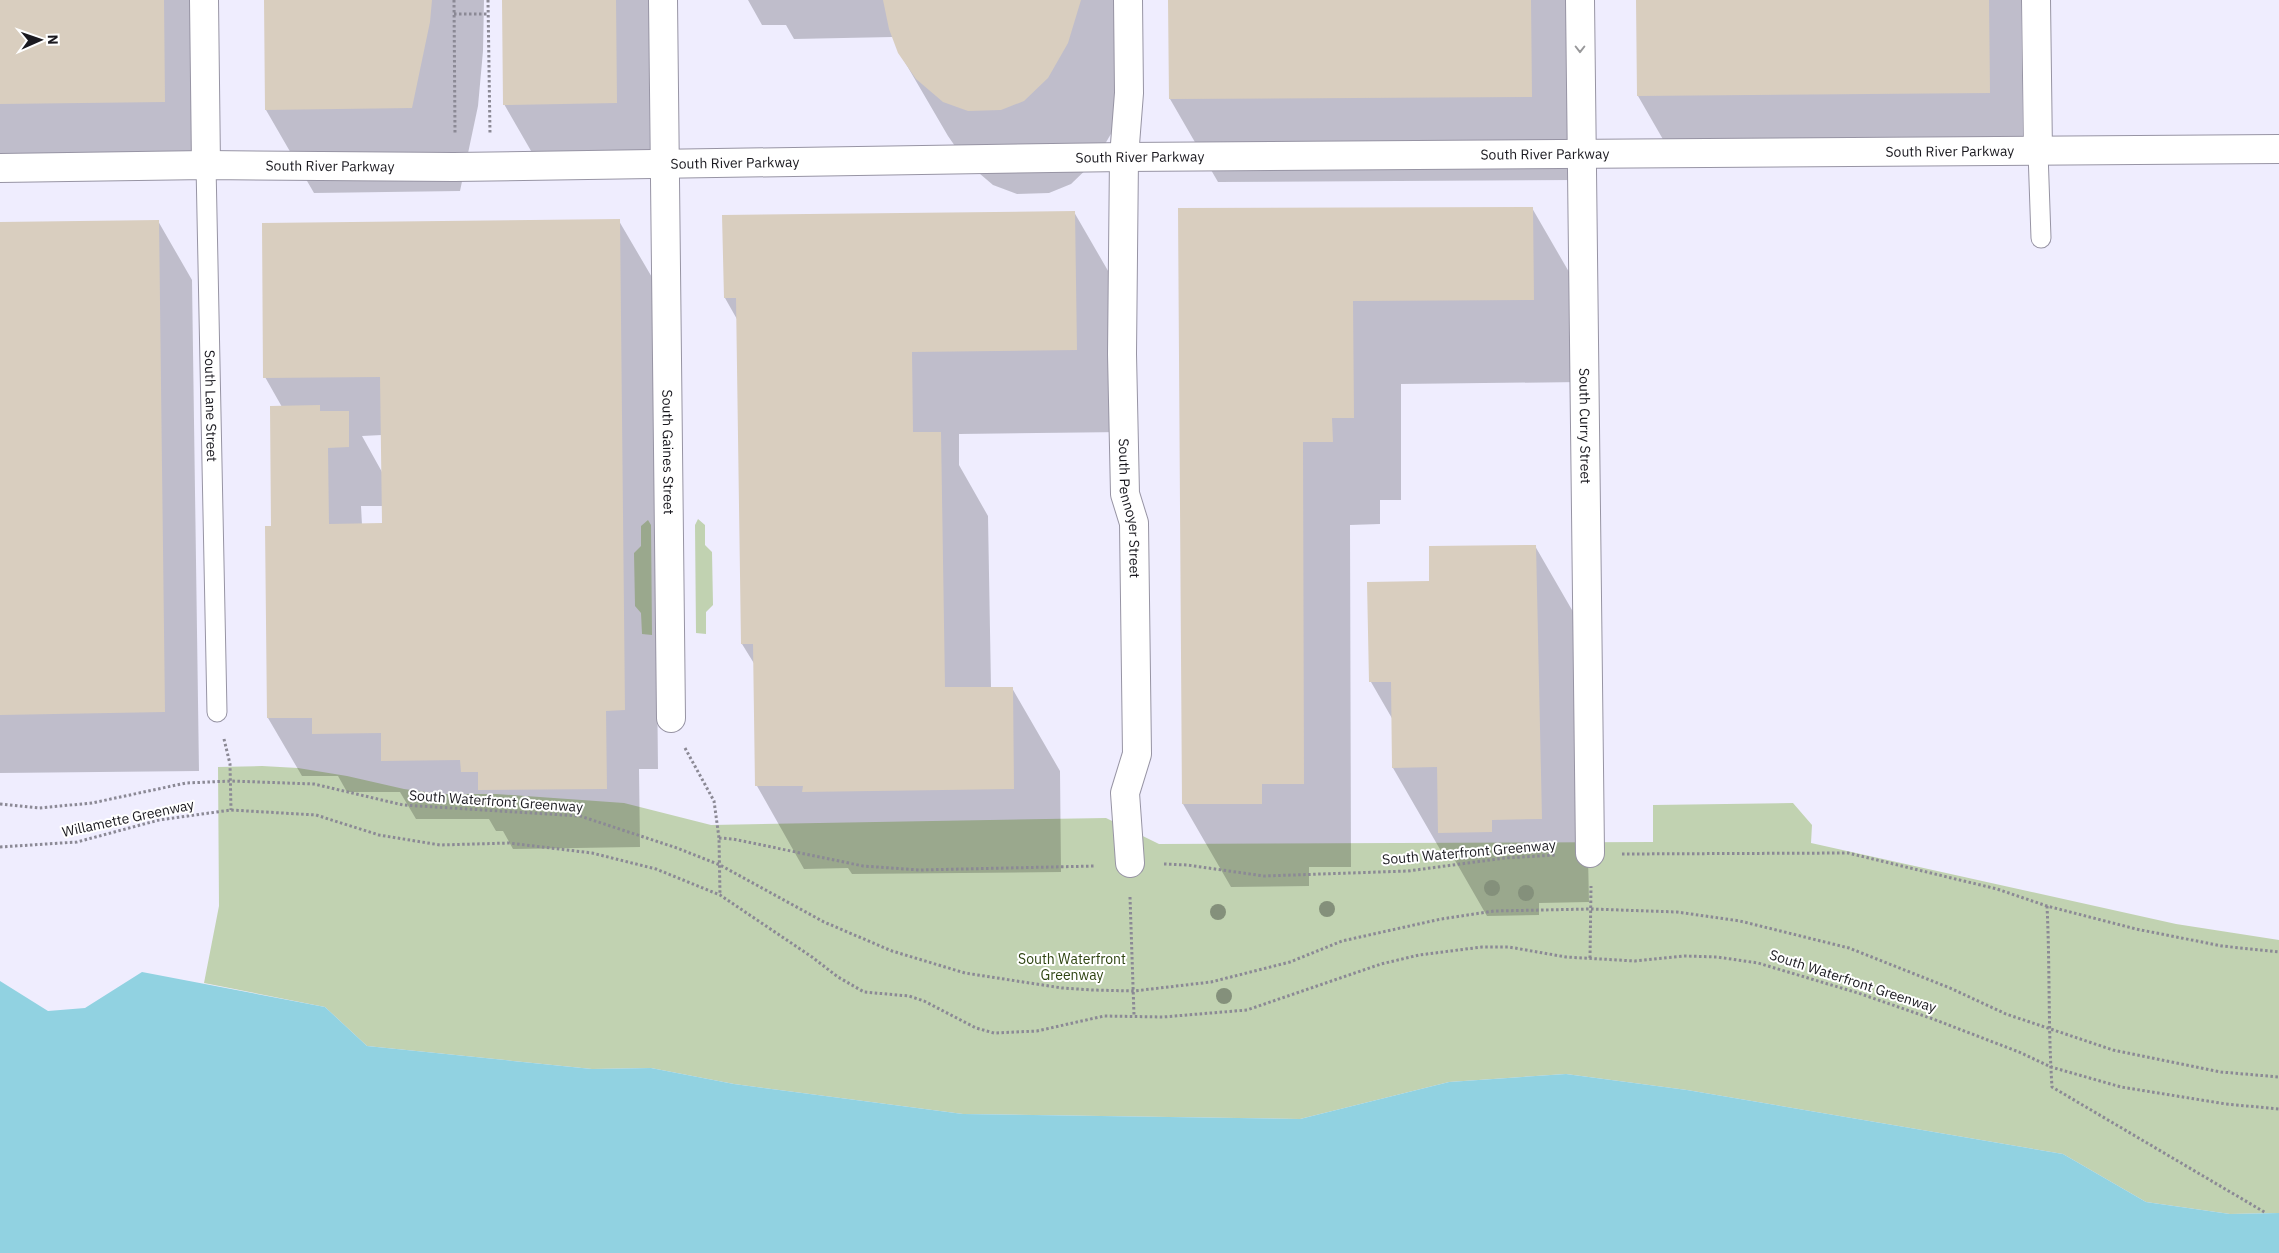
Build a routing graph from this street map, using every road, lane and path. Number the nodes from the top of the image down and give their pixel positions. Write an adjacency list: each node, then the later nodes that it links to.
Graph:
1 (204, 0): 14 (street, South Lane Street)
2 (454, 0): 8 (path)
3 (488, 0): 9 (path)
4 (663, 0): 15 (street, South Gaines Street)
5 (1128, 0): 13 (street, South Pennoyer Street)
6 (1580, 0): 12 (street, South Curry Street, one-way to 12)
7 (2036, 0): 11 (street)
8 (454, 14): 9 (path); 16 (path)
9 (488, 14): 17 (path)
10 (2279, 149): 11 (street, South River Parkway)
11 (2038, 152): 12 (street, South River Parkway); 19 (lane)
12 (1581, 154): 13 (street, South River Parkway); 27 (street, South Curry Street)
13 (1124, 157): 15 (street, South River Parkway); 28 (street, South Pennoyer Street)
14 (206, 165): 16 (street, South River Parkway); 18 (street, South River Parkway); 20 (lane, South Lane Street)
15 (666, 165): 17 (street, South River Parkway); 21 (street, South Gaines Street)
16 (454, 167): 17 (street, South River Parkway)
17 (490, 167)
18 (0, 168)
19 (2041, 238)
20 (217, 712): 22 (path)
21 (671, 718): 25 (path)
22 (231, 781): 23 (path, Willamette Greenway); 24 (path); 29 (path, South Waterfront Greenway)
23 (0, 804)
24 (231, 810): 26 (path, Willamette Greenway); 30 (path, South Waterfront Greenway)
25 (719, 838): 28 (path, South Waterfront Greenway); 29 (path)
26 (0, 847)
27 (1590, 853): 28 (path, South Waterfront Greenway); 31 (path, South Waterfront Greenway)
28 (1130, 864): 35 (path)
29 (720, 865): 30 (path); 35 (path, South Waterfront Greenway)
30 (720, 895): 36 (path, South Waterfront Greenway)
31 (2047, 906): 33 (path, South Waterfront Greenway); 37 (path)
32 (1591, 909): 34 (path); 35 (path, South Waterfront Greenway); 37 (path, South Waterfront Greenway)
33 (2279, 952)
34 (1590, 958): 36 (path, South Waterfront Greenway); 38 (path, South Waterfront Greenway)
35 (1134, 991): 36 (path)
36 (1134, 1016)
37 (2049, 1028): 38 (path); 39 (path, South Waterfront Greenway)
38 (2051, 1067): 40 (path, South Waterfront Greenway); 41 (path)
39 (2279, 1077)
40 (2279, 1109)
41 (2266, 1213)

